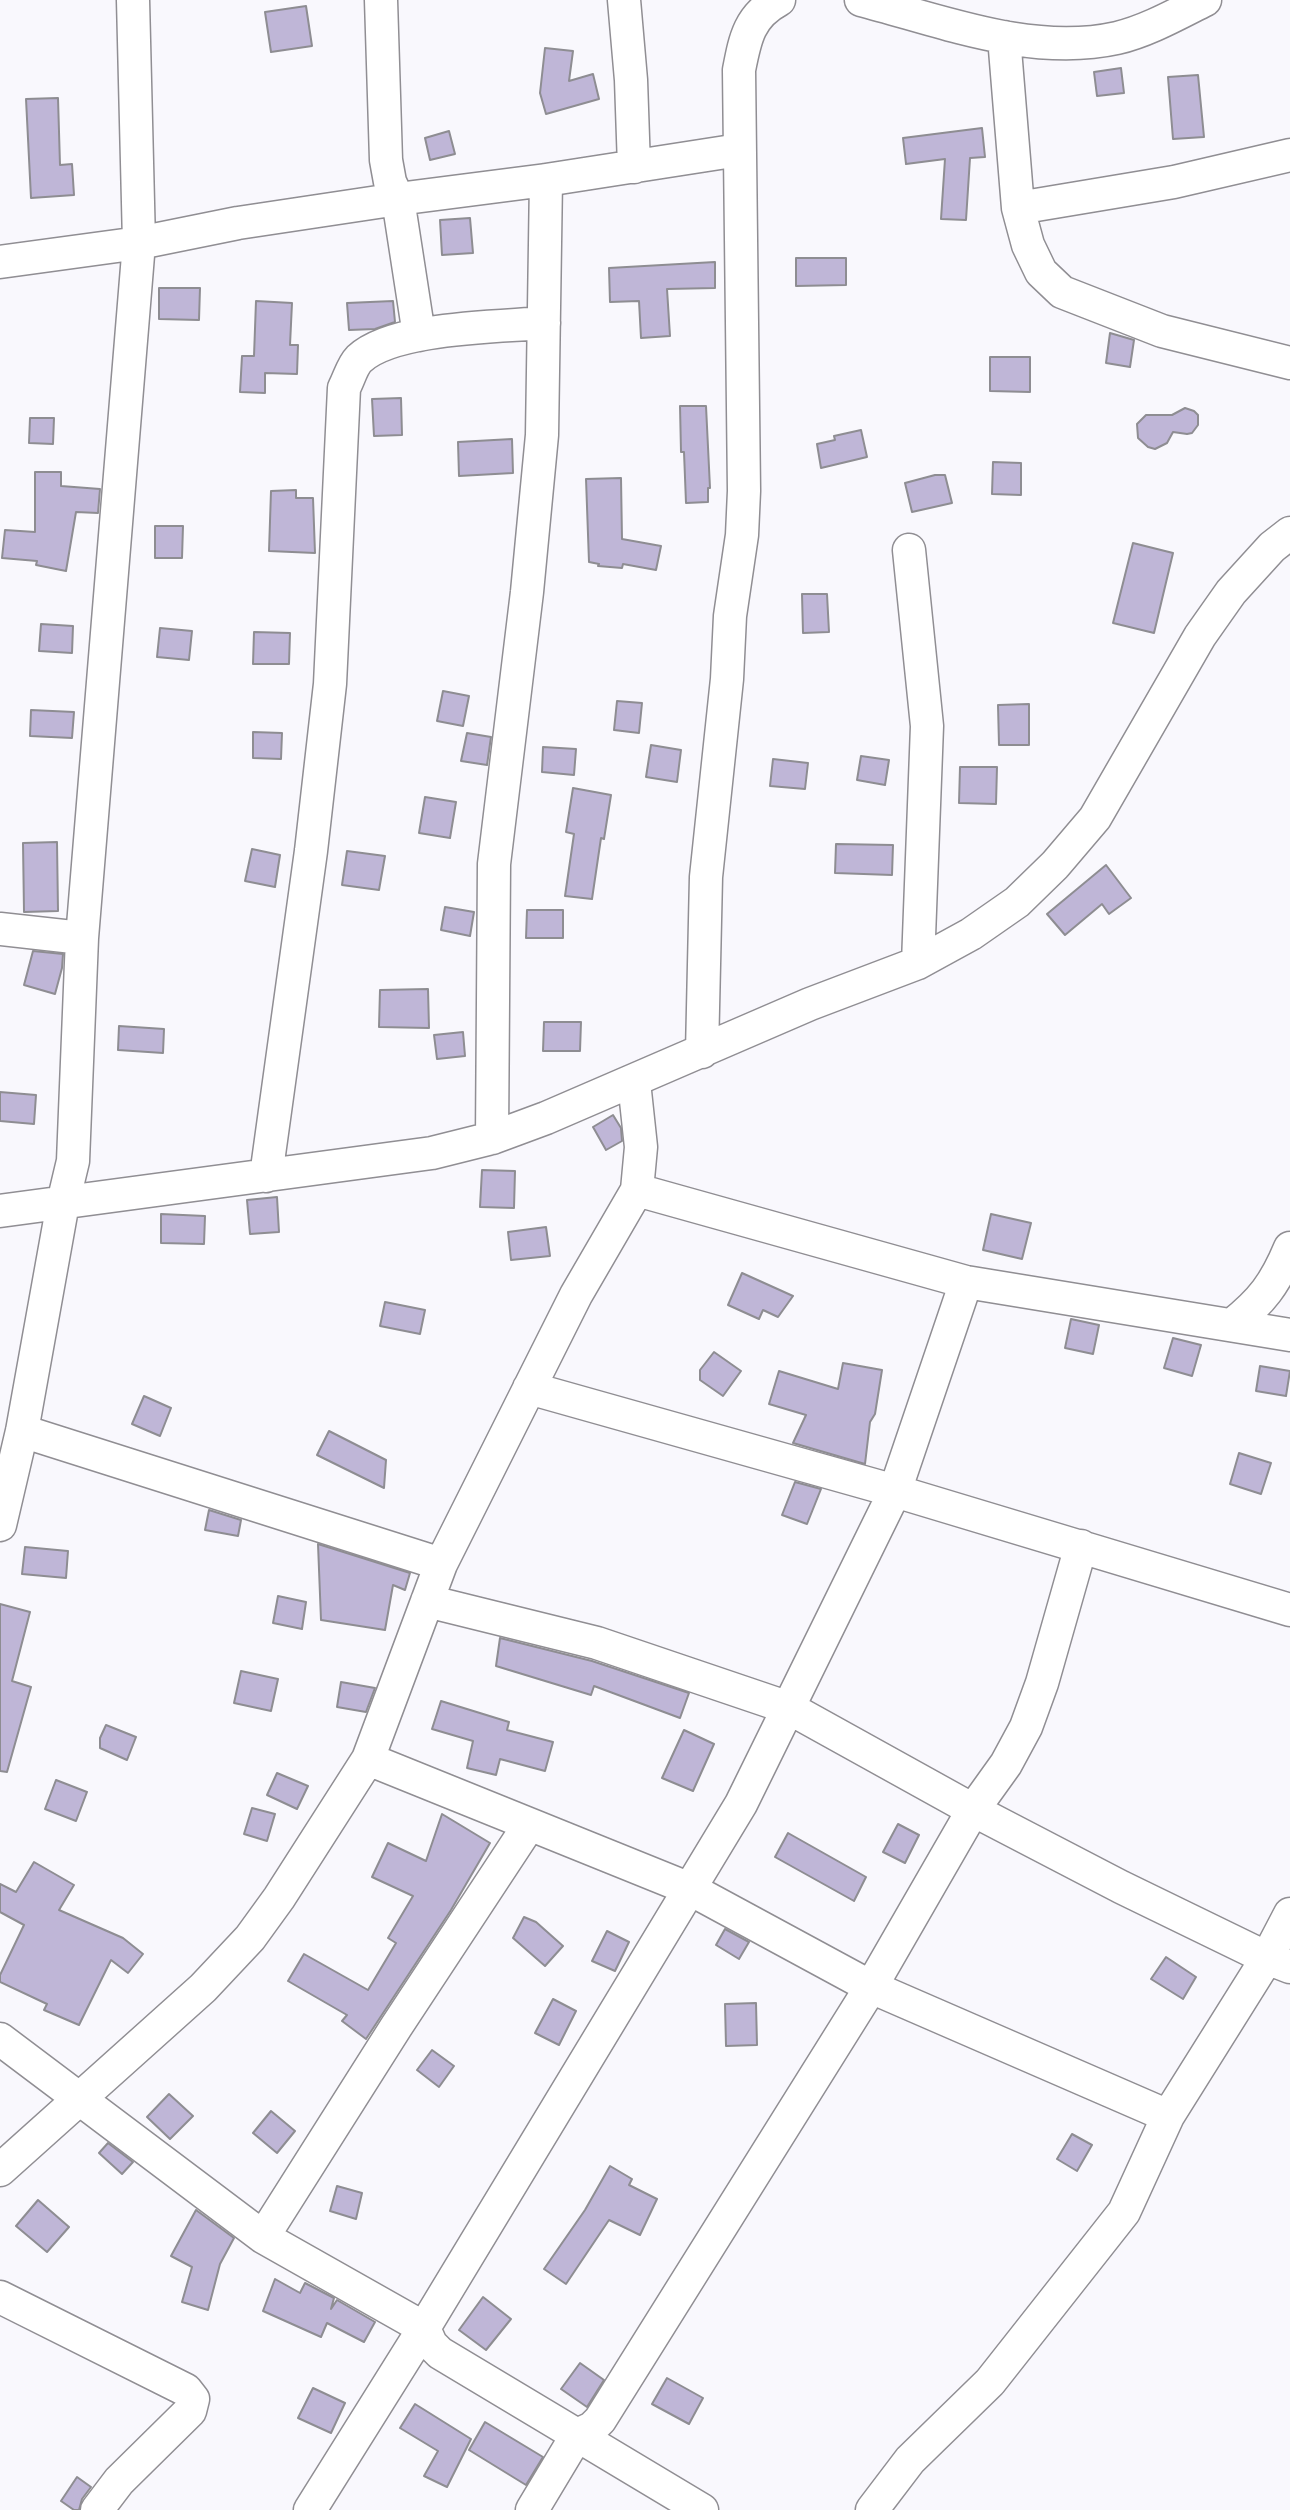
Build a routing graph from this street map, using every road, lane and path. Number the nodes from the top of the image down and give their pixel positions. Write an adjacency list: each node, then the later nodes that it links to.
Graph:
1 (133, 0): 14 (street)
2 (381, 0): 12 (street)
3 (624, 0): 10 (street)
4 (779, 0): 8 (street)
5 (861, 0): 7 (street)
6 (1205, 0): 7 (street)
7 (1004, 37): 13 (street)
8 (739, 150): 10 (street); 24 (street)
9 (1290, 155): 13 (street)
10 (634, 167): 11 (street)
11 (546, 180): 12 (street); 16 (street)
12 (398, 199): 14 (street); 17 (street)
13 (1018, 208): 18 (street)
14 (139, 243): 15 (street); 22 (street)
15 (0, 262)
16 (544, 323): 17 (street); 26 (street)
17 (419, 335): 27 (street)
18 (1290, 363)
19 (1290, 533): 23 (street)
20 (909, 550): 23 (street)
21 (0, 929): 22 (street)
22 (82, 938): 29 (street)
23 (918, 963): 24 (street)
24 (702, 1052): 25 (street)
25 (634, 1082): 26 (street); 28 (street)
26 (492, 1138): 27 (street)
27 (266, 1176): 29 (street)
28 (637, 1190): 32 (street); 35 (street)
29 (63, 1203): 30 (street); 36 (street)
30 (0, 1211)
31 (1290, 1248): 33 (street)
32 (966, 1282): 33 (street); 37 (street)
33 (1232, 1325): 34 (street)
34 (1290, 1335)
35 (529, 1388): 37 (street); 40 (street)
36 (22, 1431): 38 (street); 40 (street)
37 (895, 1491): 39 (street); 43 (street)
38 (0, 1525)
39 (1081, 1546): 42 (street); 45 (street)
40 (441, 1564): 41 (street)
41 (427, 1601): 43 (street); 44 (street)
42 (1290, 1610)
43 (789, 1709): 45 (street); 47 (street)
44 (368, 1759): 46 (street); 52 (street)
45 (973, 1810): 49 (street); 50 (street)
46 (529, 1825): 47 (street); 55 (street)
47 (690, 1889): 50 (street); 57 (street)
48 (1290, 1914): 49 (street)
49 (1278, 1962): 53 (street)
50 (871, 1987): 53 (street); 58 (street)
51 (0, 2039): 52 (street)
52 (79, 2101): 54 (street); 55 (street)
53 (1168, 2116): 63 (street)
54 (0, 2170)
55 (263, 2237): 57 (street)
56 (0, 2298): 59 (street)
57 (424, 2328): 58 (street); 60 (street)
58 (577, 2435): 61 (street); 62 (street)
59 (97, 2510)
60 (310, 2510)
61 (532, 2510)
62 (702, 2510)
63 (873, 2510)

